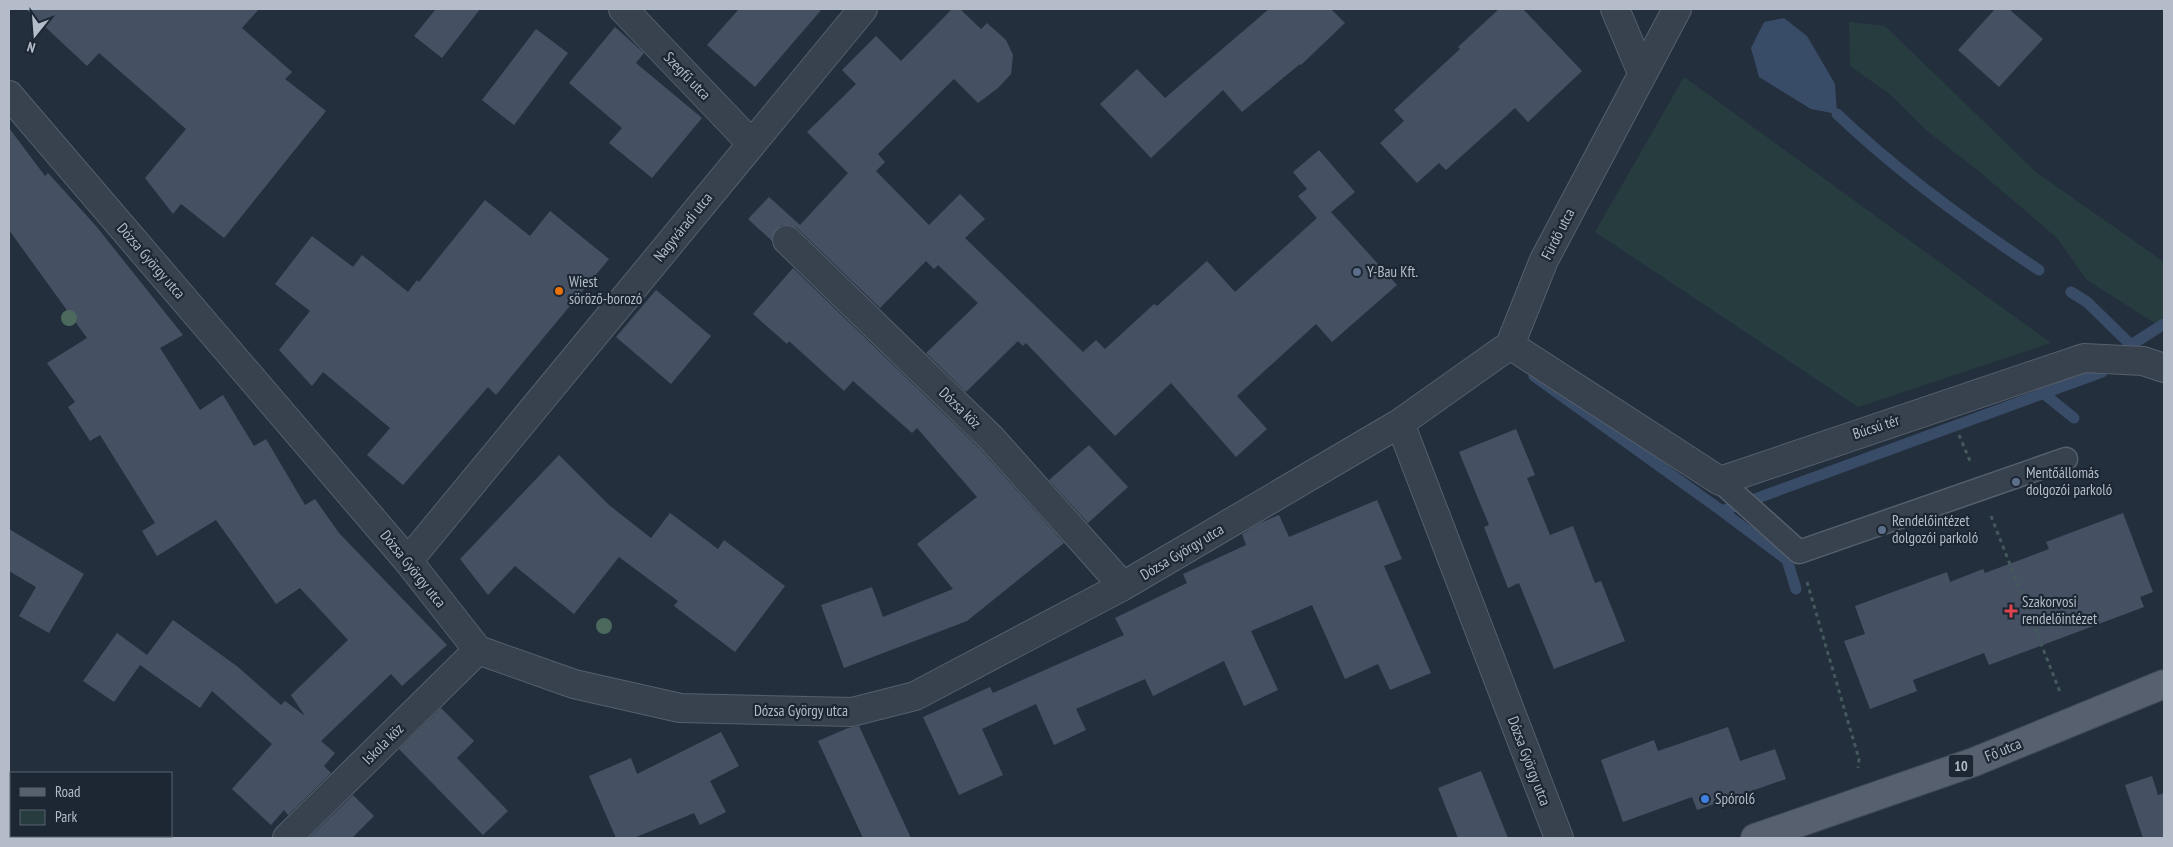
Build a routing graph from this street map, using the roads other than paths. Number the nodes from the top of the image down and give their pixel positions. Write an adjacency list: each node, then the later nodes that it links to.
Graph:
1 (623, 9): 7 (street, Szegfű utca)
2 (863, 9): 7 (street, Nagyváradi utca)
3 (1615, 9): 5 (street)
4 (1677, 9): 5 (street, Fürdő utca)
5 (1642, 73): 9 (street, Fürdő utca)
6 (9, 95): 14 (street, Dózsa György utca)
7 (751, 143): 14 (street, Nagyváradi utca)
8 (787, 240): 15 (street, Dózsa köz)
9 (1510, 344): 11 (street); 13 (street)
10 (2164, 368): 13 (street, Búcsú tér)
11 (1400, 423): 15 (street, Dózsa György utca); 19 (street, Dózsa György utca)
12 (2066, 459): 13 (lane)
13 (1726, 486)
14 (408, 561): 16 (street, Dózsa György utca)
15 (1123, 586): 16 (street, Dózsa György utca)
16 (478, 650): 18 (street, Iskola köz)
17 (2164, 684): 20 (main road, Fő utca / 10)
18 (287, 838)
19 (1559, 838)
20 (1755, 838)

